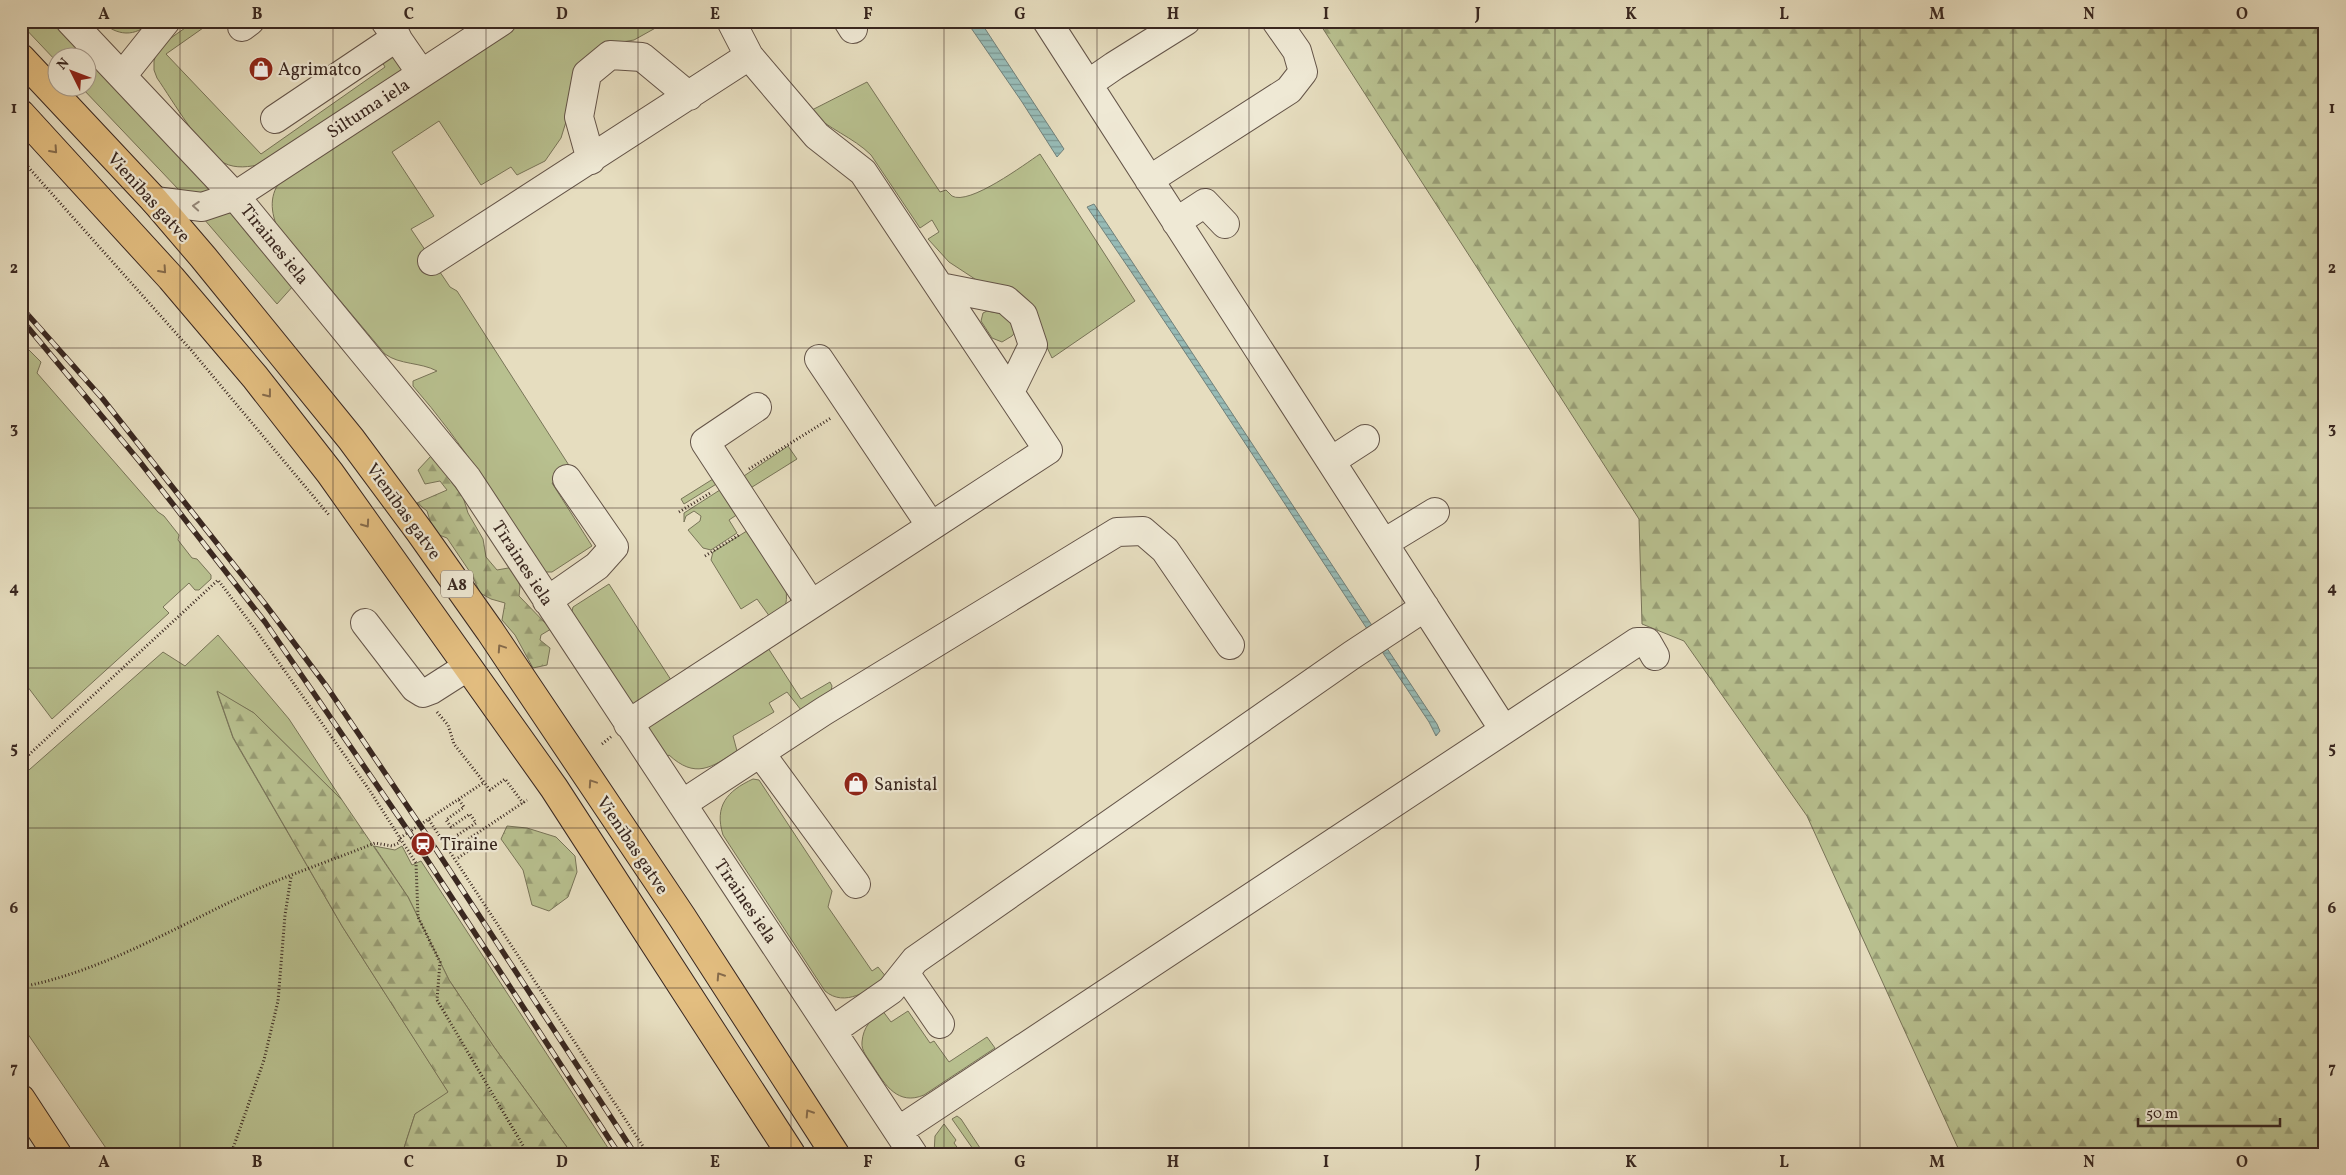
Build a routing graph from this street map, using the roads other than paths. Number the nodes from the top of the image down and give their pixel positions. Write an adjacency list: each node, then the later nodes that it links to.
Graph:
1 (70, 21): 12 (street, Tīraines iela)
2 (166, 21): 12 (street)
3 (502, 21): 11 (street, Siltuma iela)
4 (731, 21): 9 (street)
5 (1047, 21): 13 (street)
6 (1186, 21): 13 (street)
7 (1276, 21): 18 (street)
8 (391, 29): 11 (street); 16 (street)
9 (749, 56): 14 (street); 24 (street)
10 (21, 58): 20 (main road, Vienības gatve / A8)
11 (421, 73): 19 (street, Siltuma iela)
12 (122, 76): 19 (street, Tīraines iela)
13 (1088, 84): 18 (street)
14 (688, 96): 17 (street); 17 (street)
15 (21, 114): 40 (main road, Vienības gatve / A8, one-way to 40)
16 (275, 119)
17 (591, 160): 23 (street)
18 (1149, 180): 21 (street)
19 (236, 196): 20 (street, Siltuma iela, one-way to 20); 34 (street, Tīraines iela)
20 (155, 201): 53 (main road, Vienības gatve / A8, one-way to 20)
21 (1176, 222): 22 (street); 29 (street)
22 (1225, 224)
23 (432, 261)
24 (940, 287): 26 (street); 26 (street)
25 (819, 359): 32 (street)
26 (1010, 392): 32 (street)
27 (757, 407): 35 (street)
28 (1365, 439): 29 (street)
29 (1331, 461): 33 (street)
30 (567, 479): 34 (street)
31 (1435, 512): 33 (street)
32 (931, 526): 35 (street)
33 (1384, 543): 36 (street)
34 (547, 600): 41 (street, Tīraines iela)
35 (811, 604): 41 (street)
36 (1425, 607): 42 (street); 46 (street)
37 (366, 623): 40 (street)
38 (1230, 645): 43 (street)
39 (1655, 656): 42 (street)
40 (467, 667): 52 (main road, Vienības gatve / A8)
41 (628, 724): 44 (street, Tīraines iela)
42 (1504, 730): 50 (street)
43 (761, 754): 44 (street); 45 (street)
44 (682, 804): 48 (street, Tīraines iela)
45 (856, 884)
46 (905, 973): 47 (street); 48 (street)
47 (940, 1024)
48 (832, 1031): 50 (street, Tīraines iela)
49 (21, 1100): 51 (main road)
50 (898, 1132): 54 (street, Tīraines iela)
51 (57, 1154)
52 (790, 1154)
53 (835, 1154)
54 (913, 1154)

